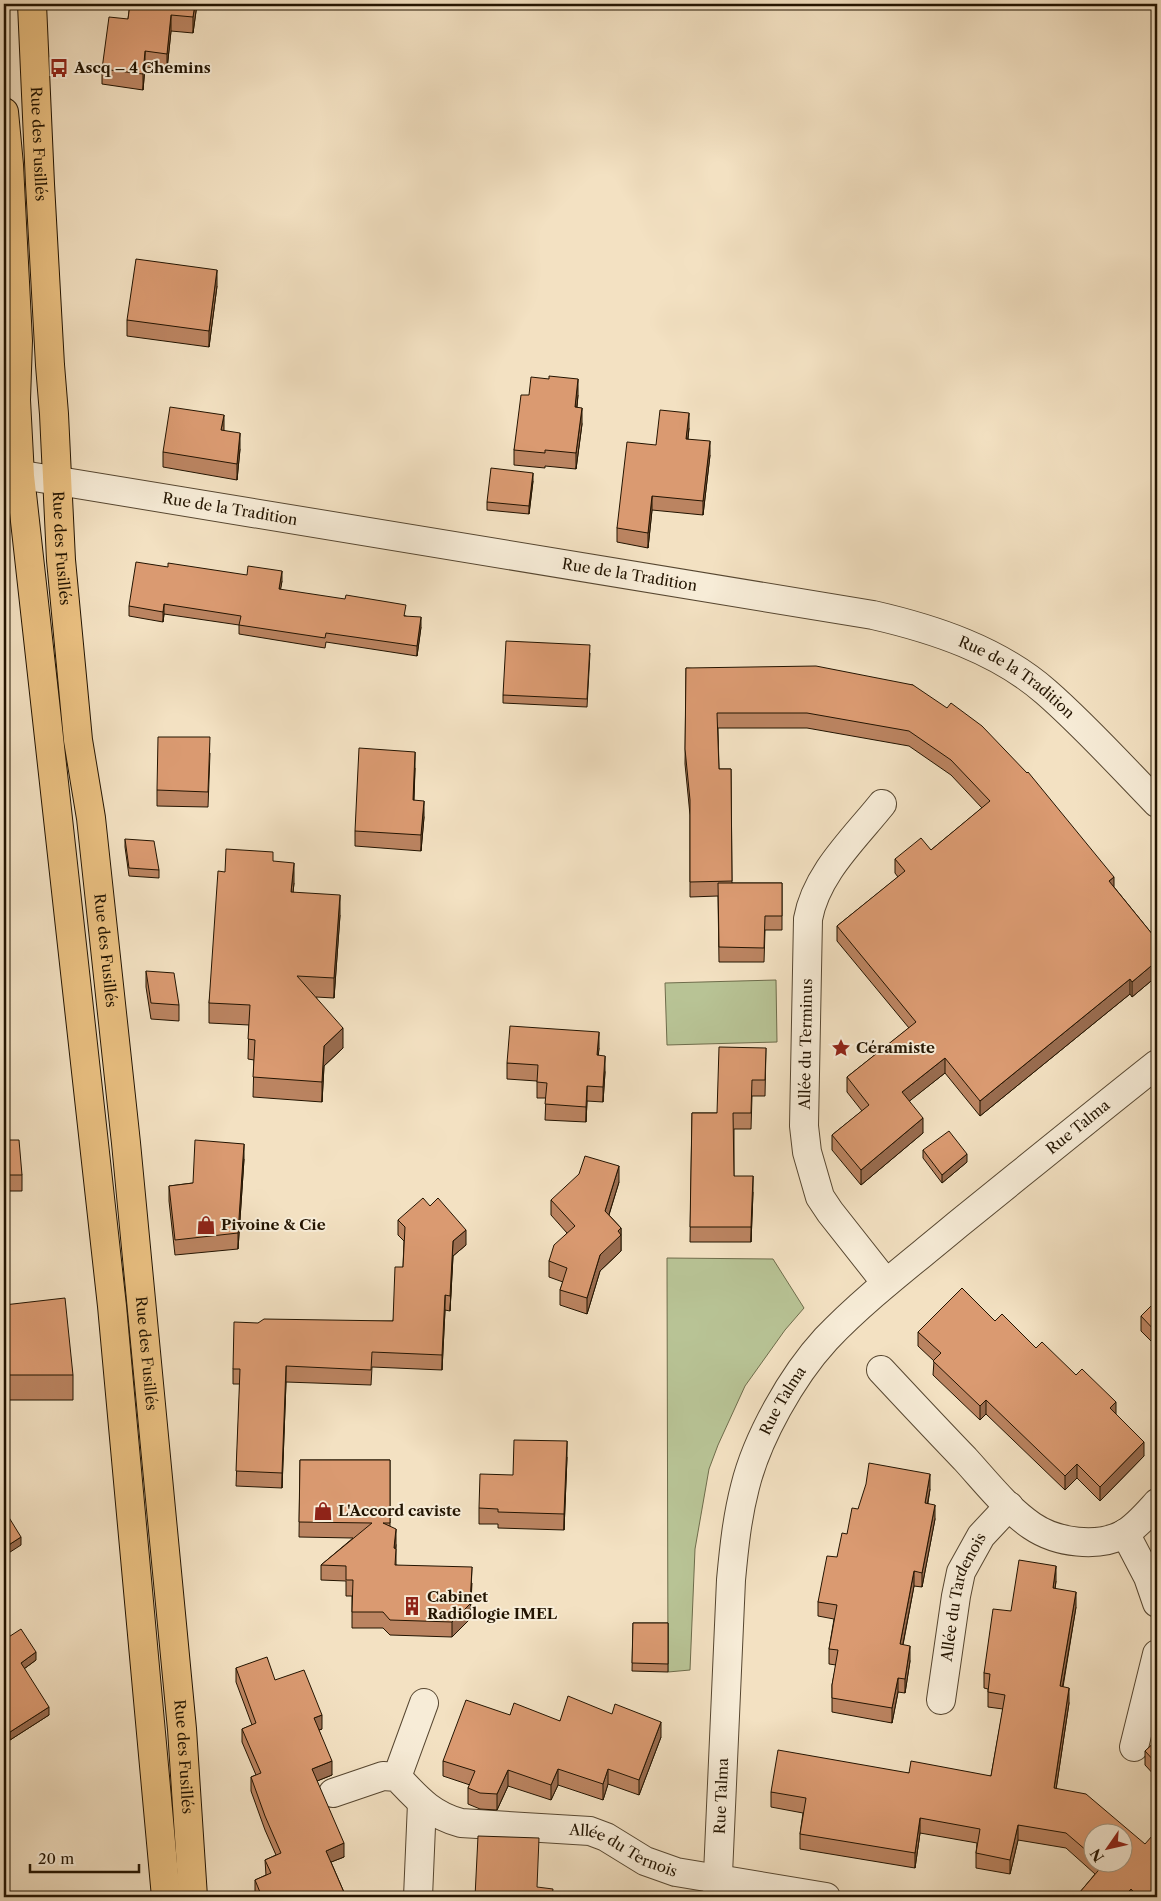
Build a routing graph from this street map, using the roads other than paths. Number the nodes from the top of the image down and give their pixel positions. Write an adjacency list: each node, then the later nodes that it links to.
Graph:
1 (32, 4): 3 (main road, Rue des Fusillés)
2 (4, 112): 3 (main road, Rue des Fusillés)
3 (31, 477): 4 (street, Rue de la Tradition); 21 (main road, Rue des Fusillés); 22 (main road, Rue des Fusillés)
4 (1157, 803)
5 (882, 804): 7 (street, Allée du Terminus)
6 (1157, 1064): 7 (street, Rue Talma)
7 (886, 1283): 20 (street, Rue Talma)
8 (881, 1370): 10 (street)
9 (1157, 1503): 11 (street)
10 (1009, 1506): 11 (street); 14 (street, Allée du Tardenois)
11 (1125, 1533): 12 (street)
12 (1157, 1603)
13 (1157, 1654): 16 (street)
14 (941, 1700)
15 (424, 1702): 17 (street)
16 (1134, 1747)
17 (397, 1776): 18 (street); 19 (street, Allée du Ternois)
18 (333, 1793)
19 (422, 1803): 20 (street, Allée du Ternois); 23 (street)
20 (717, 1888): 24 (street, Allée du Ternois)
21 (166, 1897)
22 (193, 1897)
23 (418, 1897)
24 (826, 1897)

